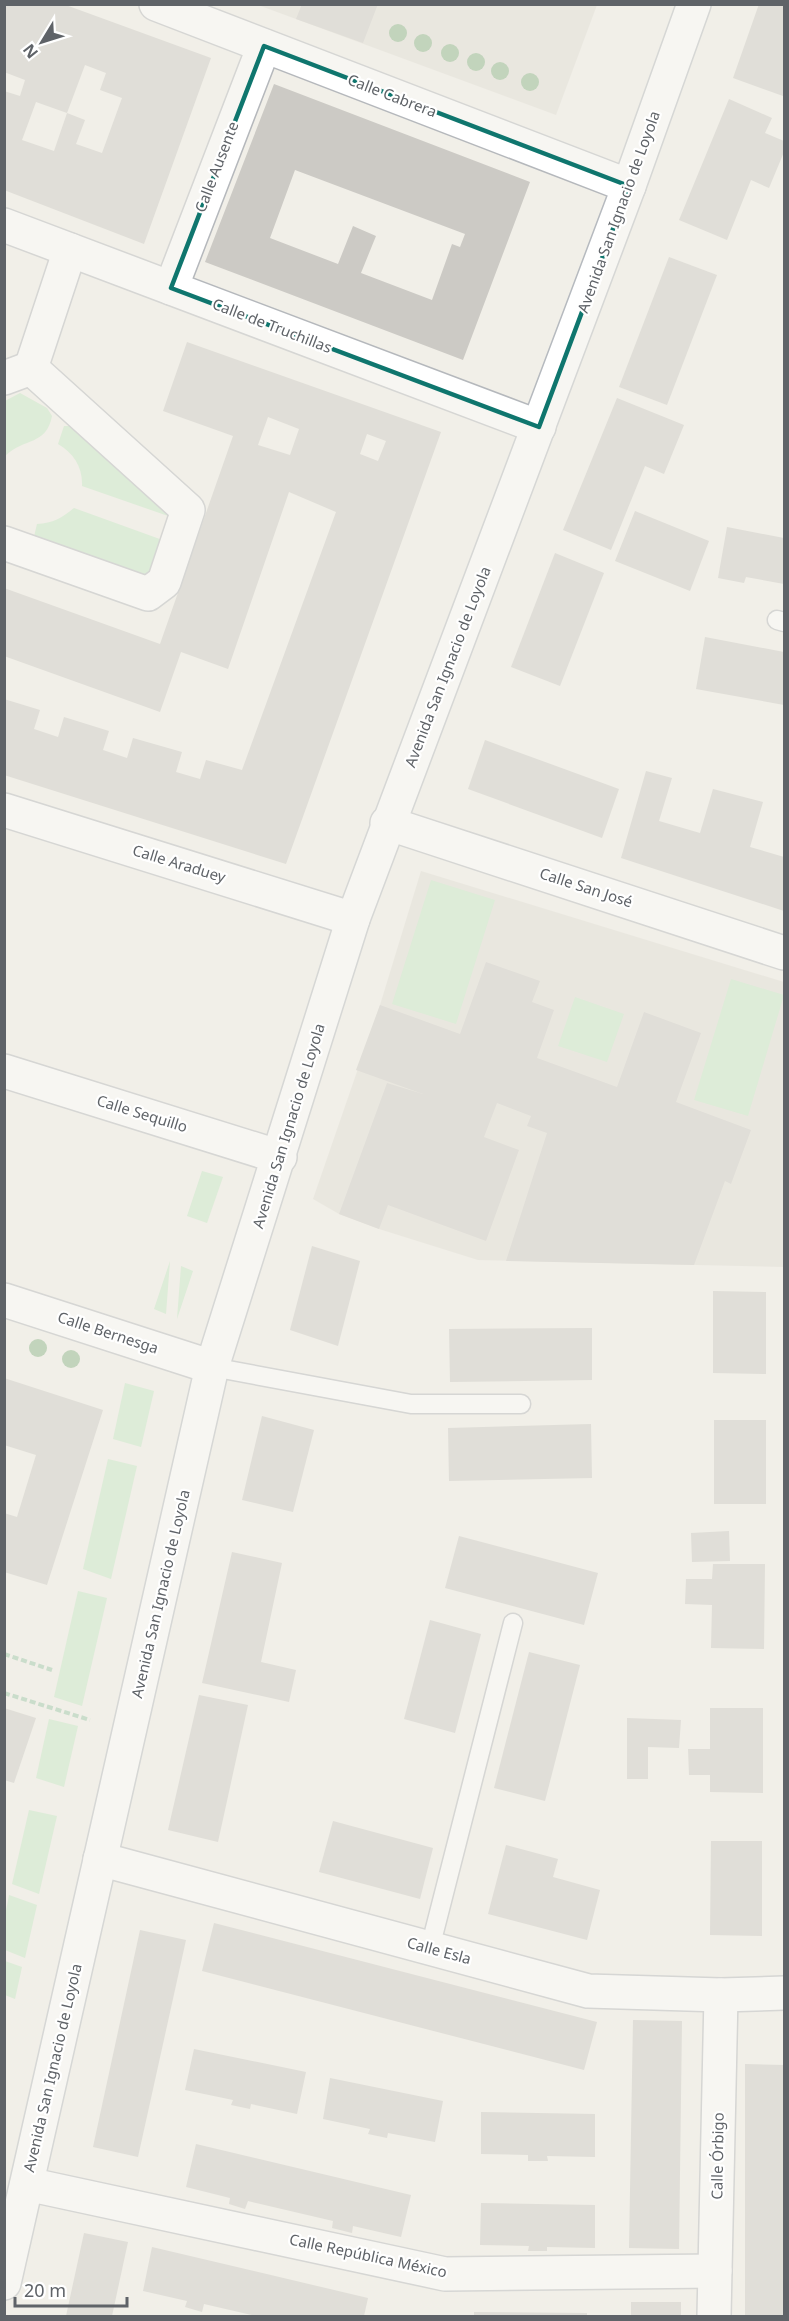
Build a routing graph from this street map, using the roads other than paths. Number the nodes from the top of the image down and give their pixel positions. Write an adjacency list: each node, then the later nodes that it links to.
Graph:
1 (156, 4): 3 (street, Calle Cabrera)
2 (694, 4): 4 (street, Avenida San Ignacio de Loyola)
3 (264, 46): 4 (street, Calle Cabrera); 7 (street, Calle Ausente)
4 (629, 186): 9 (street, Avenida San Ignacio de Loyola)
5 (4, 225): 6 (street, Calle de Truchillas)
6 (70, 250): 7 (street, Calle de Truchillas); 8 (street)
7 (171, 288): 9 (street, Calle de Truchillas)
8 (18, 373): 10 (street)
9 (539, 427): 12 (street, Avenida San Ignacio de Loyola)
10 (4, 543)
11 (4, 810): 13 (street, Calle Araduey)
12 (387, 823): 13 (street, Avenida San Ignacio de Loyola); 14 (street, Calle San José)
13 (353, 919): 16 (street, Avenida San Ignacio de Loyola)
14 (784, 953)
15 (4, 1071): 16 (street, Calle Sequillo)
16 (280, 1157): 18 (street, Avenida San Ignacio de Loyola)
17 (4, 1300): 18 (street, Calle Bernesga)
18 (212, 1367): 19 (lane); 21 (street, Avenida San Ignacio de Loyola)
19 (520, 1404)
20 (513, 1623): 22 (lane)
21 (100, 1859): 22 (street, Calle Esla); 25 (street, Avenida San Ignacio de Loyola)
22 (430, 1948): 24 (street, Calle Esla)
23 (784, 1993): 24 (street, Calle Esla)
24 (721, 1995): 26 (street, Calle Órbigo)
25 (27, 2184): 26 (street, Calle República México); 27 (street, Avenida San Ignacio de Loyola)
26 (715, 2271): 28 (street, Calle Órbigo)
27 (6, 2273)
28 (714, 2316)

